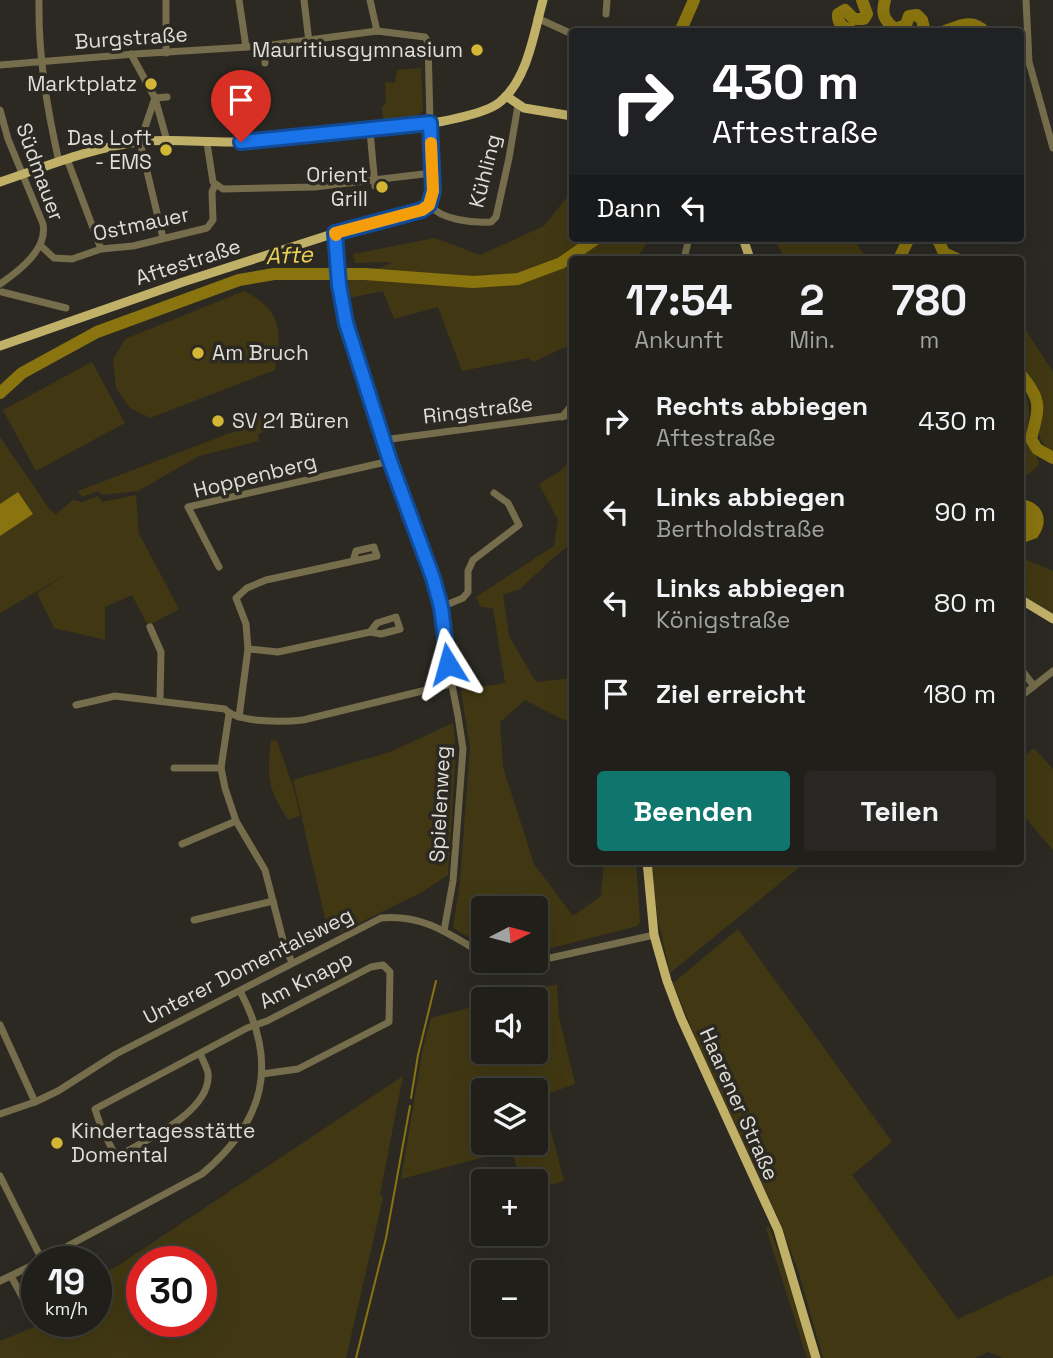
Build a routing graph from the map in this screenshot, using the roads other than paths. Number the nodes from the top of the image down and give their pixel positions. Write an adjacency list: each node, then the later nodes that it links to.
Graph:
1 (39, 0): 18 (street)
2 (166, 0): 16 (street)
3 (239, 0): 15 (street)
4 (304, 0): 13 (street)
5 (370, 0): 11 (street)
6 (542, 0): 10 (main road)
7 (607, 0): 9 (street)
8 (1026, 0): 32 (street)
9 (606, 14)
10 (537, 18): 12 (street); 21 (main road)
11 (377, 31): 13 (street, Burgstraße); 27 (street, Burgstraße)
12 (569, 33)
13 (309, 42): 14 (street, Burgstraße)
14 (264, 46): 15 (street, Burgstraße); 19 (street)
15 (246, 47): 16 (street, Burgstraße)
16 (166, 53): 17 (street, Burgstraße)
17 (131, 54): 18 (street, Burgstraße); 23 (street)
18 (41, 63): 20 (street, Burgstraße); 33 (street)
19 (265, 63)
20 (0, 65)
21 (506, 96): 24 (main road); 27 (main road)
22 (167, 97): 23 (street)
23 (155, 98): 29 (street); 30 (street)
24 (517, 105): 26 (main road); 39 (street, Kühling)
25 (0, 110): 35 (street, Südmauer)
26 (569, 115)
27 (430, 123): 28 (main road); 34 (main road)
28 (370, 131): 31 (main road); 37 (street)
29 (167, 141): 30 (main road); 31 (main road)
30 (140, 142): 33 (main road); 41 (street)
31 (207, 143): 38 (street)
32 (1053, 149)
33 (63, 160): 35 (main road); 43 (street)
34 (432, 173): 37 (street); 39 (main road)
35 (23, 174): 36 (main road); 42 (street, Südmauer)
36 (0, 182)
37 (375, 183): 38 (street)
38 (215, 185): 41 (street, Ostmauer)
39 (429, 205): 40 (main road, Aftestraße)
40 (335, 233): 46 (main road, Aftestraße); 50 (street, Spielenweg)
41 (163, 238): 43 (street, Ostmauer)
42 (41, 246): 43 (street, Ostmauer); 44 (street)
43 (100, 249)
44 (0, 289): 45 (street)
45 (66, 308)
46 (0, 346)
47 (569, 409): 49 (street, Ringstraße)
48 (569, 416): 49 (street)
49 (562, 417): 50 (street, Ringstraße)
50 (383, 440): 51 (street, Spielenweg)
51 (390, 461): 54 (street, Hoppenberg); 56 (street, Spielenweg)
52 (494, 493): 56 (street)
53 (353, 561): 60 (street)
54 (219, 567)
55 (1024, 601): 57 (main road)
56 (441, 607): 63 (street, Spielenweg)
57 (1053, 619)
58 (150, 627): 66 (street)
59 (370, 632): 60 (street)
60 (248, 649): 69 (street)
61 (1053, 671): 64 (street)
62 (1024, 673): 64 (street)
63 (451, 684): 69 (street); 77 (street, Spielenweg)
64 (1034, 686): 65 (street)
65 (1024, 694)
66 (160, 700): 67 (street); 68 (street)
67 (76, 705)
68 (229, 714): 69 (street); 71 (street)
69 (239, 717)
70 (174, 768): 71 (street)
71 (222, 768): 72 (street)
72 (236, 821): 73 (street); 75 (street)
73 (182, 844)
74 (646, 865): 78 (main road, Haarener Straße)
75 (273, 901): 76 (street); 81 (street)
76 (194, 920)
77 (444, 931): 79 (street, Unterer Domentalsweg); 81 (street, Unterer Domentalsweg)
78 (654, 935): 80 (street); 98 (main road, Haarener Straße)
79 (471, 947)
80 (548, 958)
81 (292, 963): 82 (street, Unterer Domentalsweg)
82 (240, 990): 84 (street); 87 (street, Unterer Domentalsweg)
83 (0, 1025): 87 (street)
84 (256, 1025): 85 (street); 86 (street); 86 (street, Am Knapp)
85 (200, 1053): 85 (street)
86 (262, 1074): 93 (street)
87 (35, 1102): 88 (street, Unterer Domentalsweg)
88 (0, 1114)
89 (0, 1176): 90 (street)
90 (10, 1196): 91 (street); 92 (street)
91 (0, 1201)
92 (32, 1246)
93 (67, 1246)
94 (21, 1271): 95 (street)
95 (11, 1276): 96 (street); 97 (street)
96 (0, 1281)
97 (21, 1294)
98 (816, 1358)

